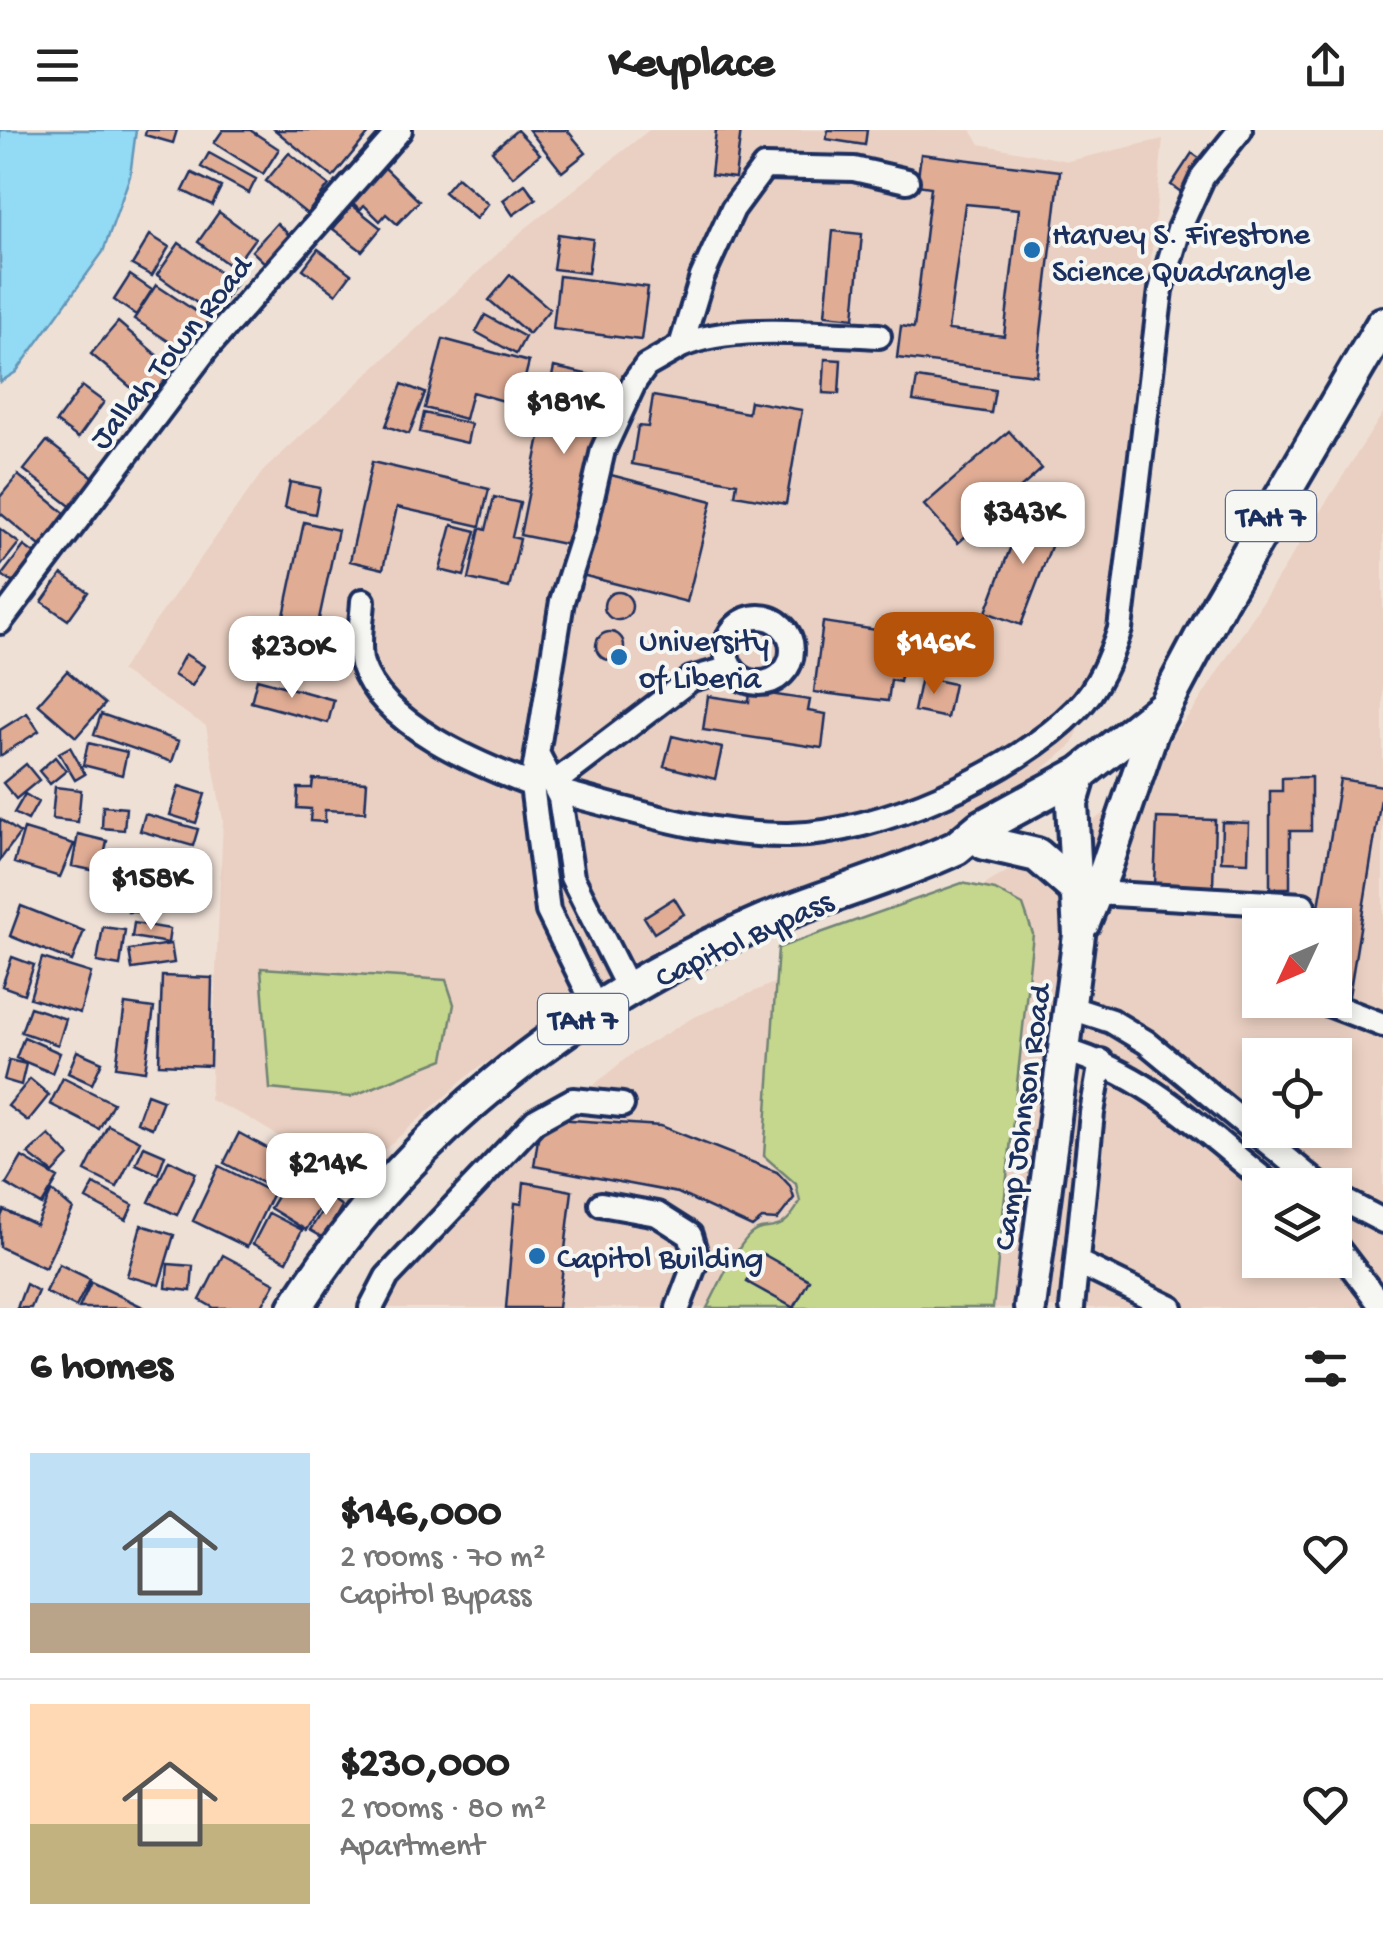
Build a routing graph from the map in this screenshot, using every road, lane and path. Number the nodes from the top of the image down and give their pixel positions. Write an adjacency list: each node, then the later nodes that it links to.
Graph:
1 (400, 130): 8 (street, Jallah Town Road)
2 (1240, 130): 13 (street)
3 (907, 181): 6 (street)
4 (1383, 324): 12 (highway, TAH 7)
5 (879, 336): 6 (street)
6 (680, 346): 13 (street)
7 (363, 601): 13 (street)
8 (0, 622)
9 (729, 635): 10 (street); 10 (street); 11 (street)
10 (733, 672): 11 (street)
11 (691, 680): 13 (street)
12 (1158, 718): 14 (highway, Capitol Bypass / TAH 7); 16 (main road, Camp Johnson Road)
13 (548, 786): 18 (street); 20 (street)
14 (1076, 788): 15 (highway, Capitol Bypass / TAH 7); 16 (main road, Camp Johnson Road)
15 (971, 845): 16 (highway); 18 (highway, Capitol Bypass / TAH 7)
16 (1086, 891): 17 (street); 19 (main road, Camp Johnson Road)
17 (1302, 908)
18 (629, 990): 20 (highway, Capitol Bypass / TAH 7)
19 (1070, 1008): 23 (main road, Camp Johnson Road); 27 (street)
20 (597, 1010): 33 (highway, Capitol Bypass / TAH 7)
21 (1352, 1013): 22 (street)
22 (1383, 1025)
23 (1064, 1050): 24 (street); 36 (main road, Camp Johnson Road)
24 (1102, 1061): 26 (street); 31 (street)
25 (622, 1105): 34 (street)
26 (1250, 1168)
27 (1298, 1168)
28 (601, 1204): 35 (street)
29 (1352, 1205): 30 (street)
30 (1383, 1221)
31 (1077, 1262): 37 (street); 38 (street)
32 (1352, 1265): 39 (street)
33 (296, 1308)
34 (371, 1308)
35 (678, 1308)
36 (1030, 1308)
37 (1072, 1308)
38 (1170, 1308)
39 (1382, 1308)

